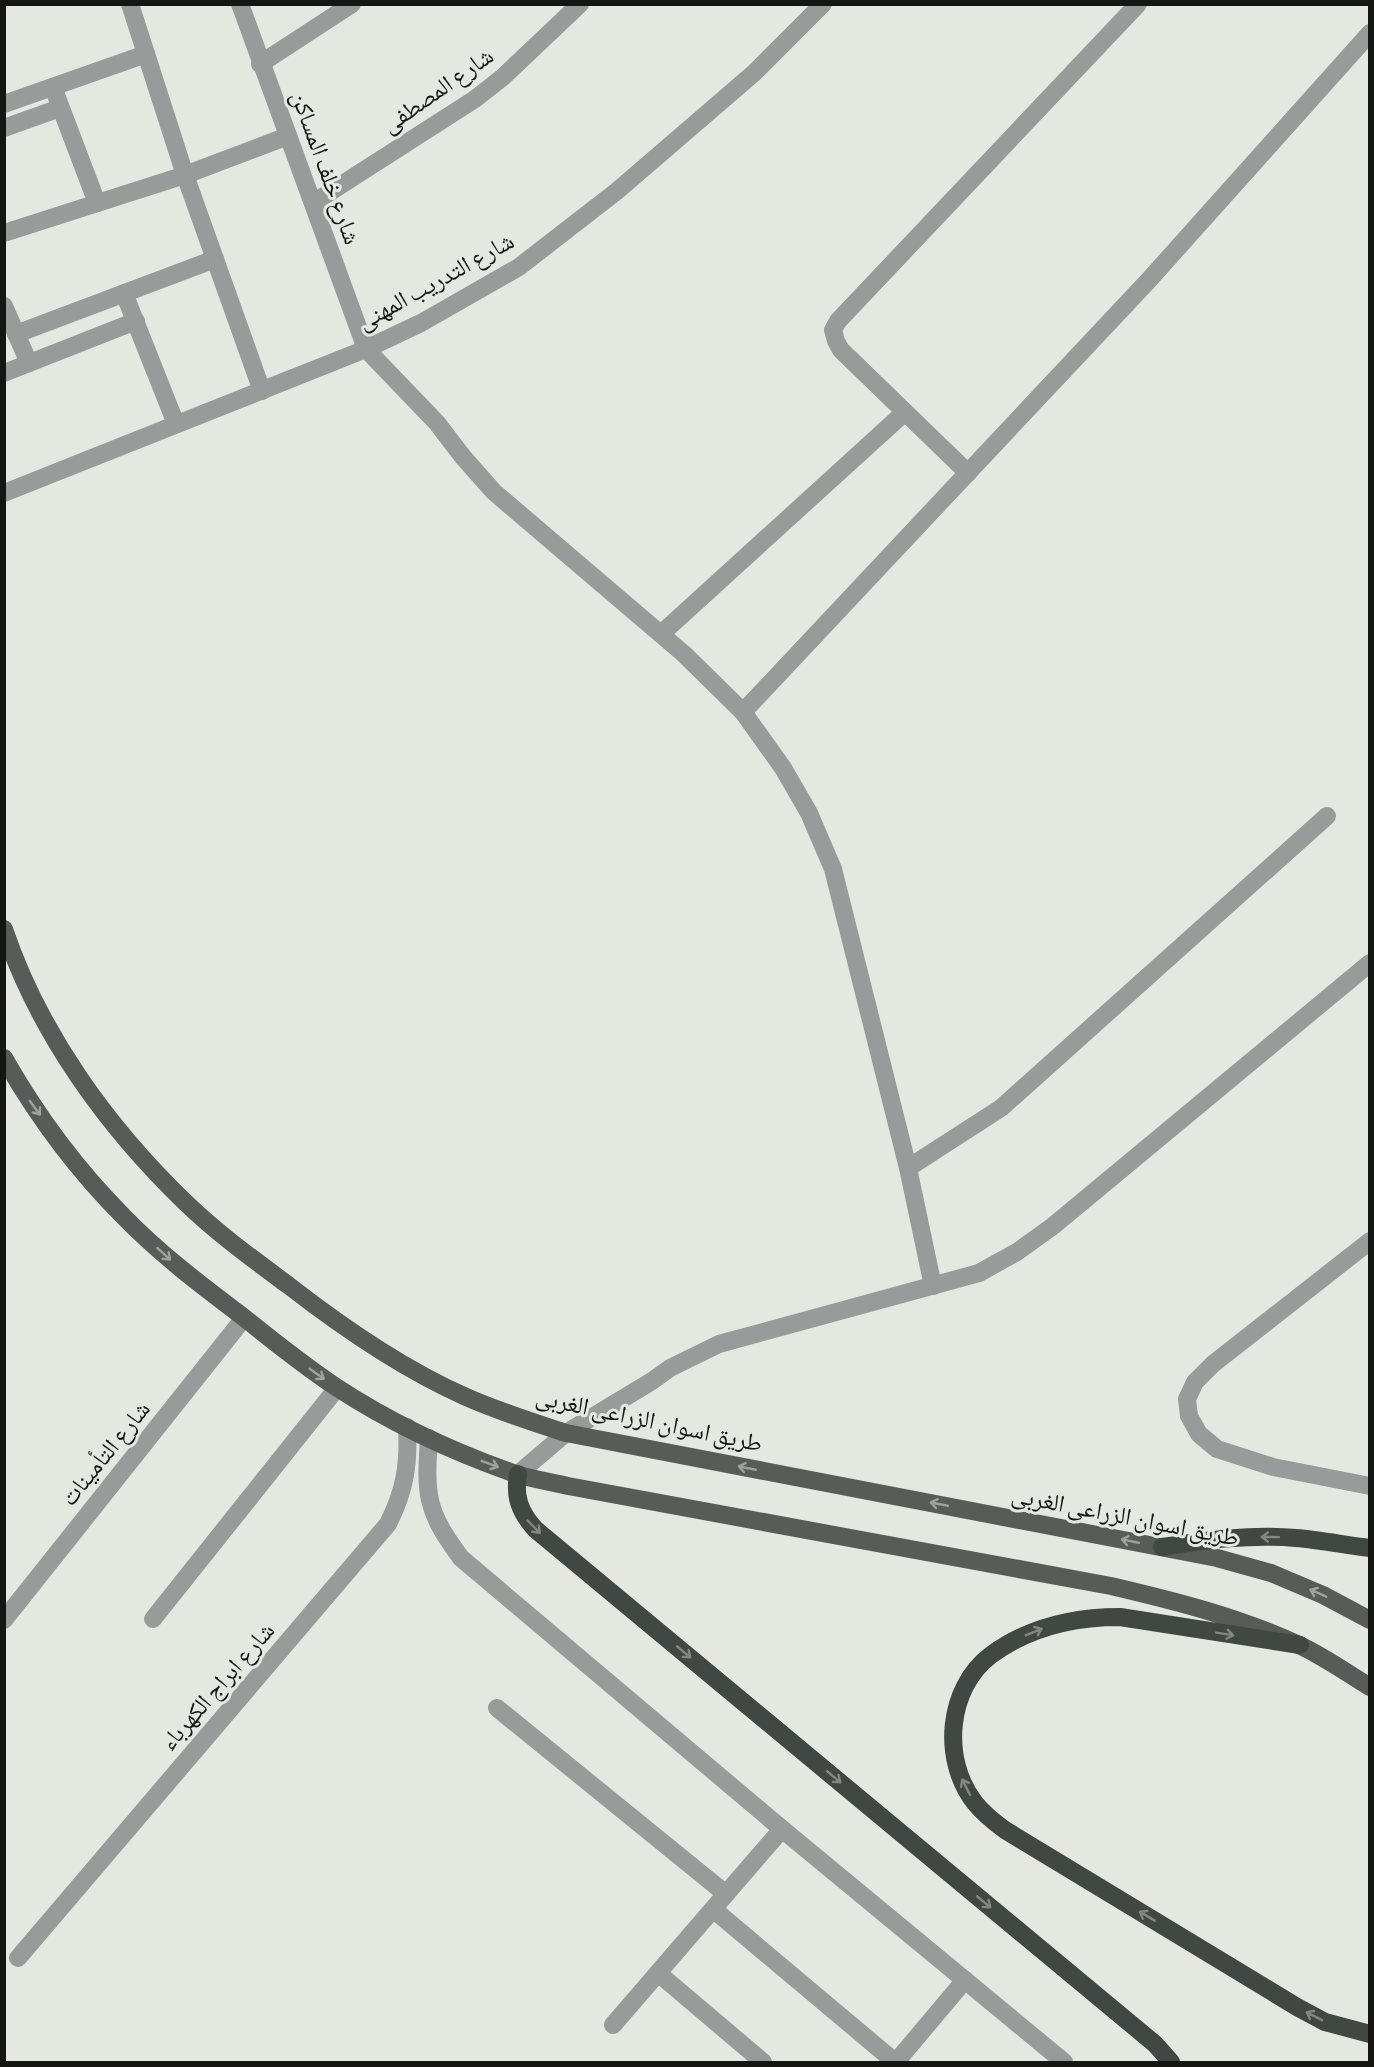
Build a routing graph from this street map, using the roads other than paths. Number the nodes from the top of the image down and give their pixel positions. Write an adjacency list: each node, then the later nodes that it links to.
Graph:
1 (130, 4): 8 (street)
2 (240, 4): 9 (street, شارع خلف المساكن)
3 (352, 4): 9 (street)
4 (580, 4): 17 (street, شارع المصطفى)
5 (823, 4): 24 (street, شارع التدريب المهنى)
6 (1138, 4): 28 (street)
7 (1370, 33): 30 (street)
8 (146, 54): 10 (street); 15 (street)
9 (260, 64): 14 (street, شارع خلف المساكن)
10 (53, 87): 11 (street); 12 (street)
11 (4, 105)
12 (60, 108): 13 (street); 16 (street)
13 (4, 128)
14 (288, 136): 15 (street); 17 (street, شارع خلف المساكن)
15 (185, 175): 16 (street); 19 (street)
16 (97, 203): 18 (street)
17 (313, 203): 24 (street, شارع خلف المساكن)
18 (4, 233)
19 (215, 259): 20 (street); 27 (street)
20 (124, 293): 22 (street); 23 (street)
21 (4, 306): 23 (street)
22 (136, 321): 25 (street); 29 (street)
23 (16, 334): 25 (street)
24 (366, 349): 27 (street, شارع التدريب المهنى); 32 (street)
25 (29, 363): 26 (street)
26 (4, 373)
27 (262, 391): 29 (street, شارع التدريب المهنى)
28 (905, 412): 30 (street); 32 (street)
29 (176, 424): 31 (street, شارع التدريب المهنى)
30 (968, 472): 33 (street)
31 (4, 493)
32 (661, 634): 33 (street)
33 (743, 712): 38 (street)
34 (1327, 816): 38 (street)
35 (4, 929): 44 (main road, طريق اسوان الزراعى الغربى)
36 (1370, 963): 40 (street)
37 (4, 1058): 41 (main road, one-way to 41)
38 (908, 1168): 40 (street)
39 (1370, 1241): 47 (street)
40 (933, 1286): 44 (street)
41 (244, 1318): 42 (main road, one-way to 42); 51 (street, شارع التأمينات)
42 (337, 1388): 43 (main road); 50 (street)
43 (407, 1427): 45 (main road); 59 (street, شارع ابراج الكهرباء)
44 (566, 1433): 46 (street); 48 (main road, طريق اسوان الزراعى الغربى, one-way to 44)
45 (429, 1438): 46 (main road, one-way to 46); 56 (street)
46 (518, 1474): 53 (main road); 67 (highway, one-way to 67)
47 (1370, 1486)
48 (1162, 1547): 49 (highway, one-way to 48); 52 (main road, طريق اسوان الزراعى الغربى, one-way to 48)
49 (1370, 1548)
50 (153, 1619)
51 (4, 1620)
52 (1370, 1620)
53 (1300, 1646): 54 (main road); 63 (highway, one-way to 53)
54 (1370, 1687)
55 (497, 1708): 57 (street)
56 (782, 1829): 57 (street); 61 (street)
57 (726, 1894): 58 (street)
58 (713, 1909): 60 (street); 65 (street)
59 (18, 1958)
60 (658, 1973): 62 (street); 64 (street)
61 (965, 1980): 65 (street); 66 (street)
62 (613, 2025)
63 (1370, 2034)
64 (763, 2062)
65 (896, 2062)
66 (1064, 2062)
67 (1171, 2062)

